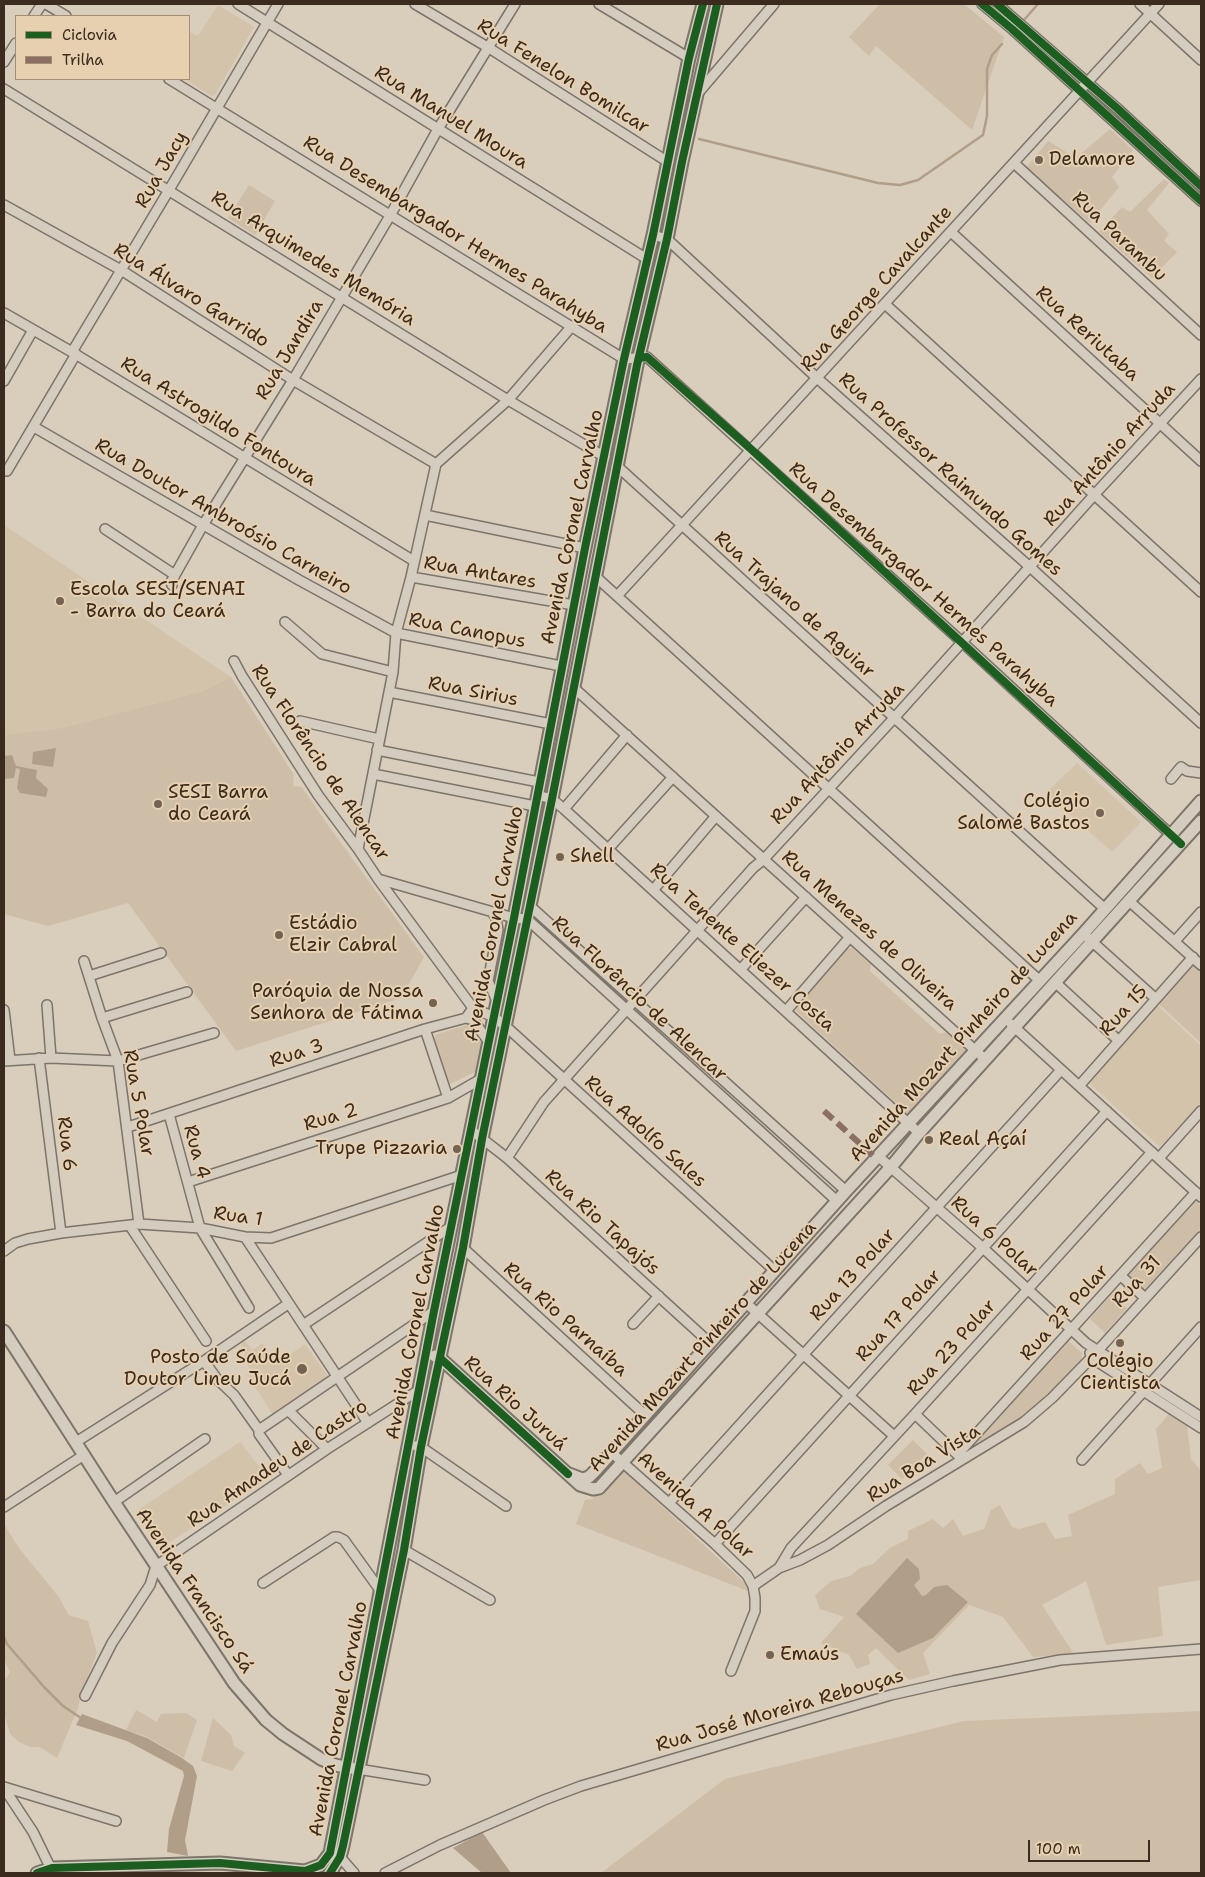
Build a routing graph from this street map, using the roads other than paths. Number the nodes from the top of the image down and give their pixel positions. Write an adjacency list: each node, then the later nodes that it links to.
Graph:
1 (42, 4): 16 (street)
2 (46, 4): 17 (street)
3 (238, 4): 18 (street, Rua Manuel Moura)
4 (278, 4): 18 (street, Rua Jacy)
5 (415, 4): 22 (street, Rua Fenelon Bomilcar)
6 (516, 4): 22 (street, Rua Jandira)
7 (599, 4): 24 (street)
8 (703, 4): 24 (main road, Avenida Coronel Carvalho)
9 (717, 4): 31 (main road, Avenida Coronel Carvalho)
10 (773, 4): 31 (street)
11 (982, 4): 19 (street)
12 (997, 4): 19 (street)
13 (1140, 4): 15 (street)
14 (1159, 4): 15 (street, Rua George Cavalcante)
15 (1150, 13): 25 (street); 28 (street, Rua George Cavalcante)
16 (35, 15)
17 (64, 15)
18 (268, 21): 32 (street, Rua Jacy); 33 (street, Rua Manuel Moura)
19 (1020, 30): 20 (street); 23 (street)
20 (1042, 43): 23 (street); 28 (street)
21 (15, 45): 26 (street)
22 (489, 48): 33 (street, Rua Jandira); 34 (street, Rua Fenelon Bomilcar)
23 (1036, 51): 30 (street)
24 (689, 58): 34 (main road, Avenida Coronel Carvalho)
25 (1201, 60)
26 (4, 62)
27 (171, 80): 32 (street, Rua Desembargador Hermes Parahyba)
28 (1087, 82): 30 (street, Rua George Cavalcante); 36 (street)
29 (4, 88): 39 (street, Rua Arquimedes Memória)
30 (1080, 90): 35 (street, Rua George Cavalcante); 37 (street)
31 (698, 93): 45 (main road, Avenida Coronel Carvalho)
32 (217, 108): 39 (street, Rua Jacy); 42 (street, Rua Desembargador Hermes Parahyba)
33 (438, 129): 42 (street, Rua Jandira); 46 (street, Rua Manuel Moura)
34 (668, 160): 44 (main road, Avenida Coronel Carvalho)
35 (1014, 163): 43 (street, Rua George Cavalcante); 53 (street, Rua Parambu)
36 (1192, 178): 37 (street); 38 (street)
37 (1184, 186): 40 (street)
38 (1201, 186)
39 (169, 190): 47 (street, Rua Jacy); 48 (street, Rua Arquimedes Memória)
40 (1201, 201)
41 (4, 205): 47 (street, Rua Álvaro Garrido)
42 (391, 214): 48 (street, Rua Jandira); 51 (street, Rua Desembargador Hermes Parahyba)
43 (951, 232): 49 (street, Rua George Cavalcante); 62 (street, Rua Reriutaba)
44 (653, 235): 45 (street, Rua Professor Raimundo Gomes); 46 (main road, Avenida Coronel Carvalho)
45 (667, 239): 55 (main road, Avenida Coronel Carvalho); 57 (street, Rua Professor Raimundo Gomes)
46 (647, 259): 56 (main road, Avenida Coronel Carvalho)
47 (120, 270): 54 (street, Rua Jacy); 58 (street, Rua Álvaro Garrido)
48 (342, 296): 58 (street, Rua Jandira); 61 (street, Rua Arquimedes Memória)
49 (885, 304): 57 (street, Rua George Cavalcante); 71 (street)
50 (4, 313): 52 (street, Rua Astrogildo Fontoura)
51 (572, 326): 56 (street, Rua Desembargador Hermes Parahyba); 61 (street)
52 (33, 330): 54 (street, Rua Astrogildo Fontoura); 60 (street)
53 (1201, 335)
54 (74, 353): 63 (street, Rua Jacy); 65 (street, Rua Astrogildo Fontoura)
55 (639, 358): 56 (street); 64 (street, Rua Desembargador Hermes Parahyba); 69 (main road, Avenida Coronel Carvalho)
56 (624, 359): 66 (main road, Avenida Coronel Carvalho)
57 (817, 378): 64 (street, Rua George Cavalcante); 78 (street, Rua Professor Raimundo Gomes)
58 (293, 380): 65 (street, Rua Jandira); 68 (street, Rua Álvaro Garrido)
59 (1201, 380): 62 (street, Rua Antônio Arruda)
60 (4, 381)
61 (508, 400): 66 (street, Rua Arquimedes Memória); 68 (street)
62 (1160, 423): 67 (street, Rua Reriutaba); 71 (street, Rua Antônio Arruda)
63 (34, 427): 70 (street, Rua Jacy); 73 (street, Rua Doutor Ambroósio Carneiro)
64 (752, 450): 74 (street, Rua George Cavalcante); 88 (street, Rua Desembargador Hermes Parahyba)
65 (244, 457): 73 (street, Rua Jandira); 77 (street, Rua Astrogildo Fontoura)
66 (605, 457): 76 (main road, Avenida Coronel Carvalho)
67 (1201, 461)
68 (436, 464): 72 (street)
69 (617, 466): 74 (street, Rua Trajano de Aguiar); 80 (main road, Avenida Coronel Carvalho)
70 (7, 471)
71 (1095, 494): 78 (street, Rua Antônio Arruda); 83 (street)
72 (425, 515): 76 (street); 77 (street)
73 (203, 525): 79 (street, Rua Jandira); 87 (street, Rua Doutor Ambroósio Carneiro)
74 (682, 526): 84 (street, Rua George Cavalcante); 94 (street, Rua Trajano de Aguiar)
75 (104, 529): 79 (street)
76 (585, 548): 85 (main road, Avenida Coronel Carvalho)
77 (414, 561): 81 (street)
78 (1030, 567): 88 (street, Rua Antônio Arruda); 96 (street, Rua Professor Raimundo Gomes)
79 (175, 575): 82 (street, Rua Jandira)
80 (595, 576): 84 (street); 92 (main road, Avenida Coronel Carvalho)
81 (411, 577): 85 (street, Rua Antares); 87 (street)
82 (172, 585)
83 (1201, 592)
84 (617, 596): 106 (street)
85 (574, 605): 90 (main road, Avenida Coronel Carvalho)
86 (285, 622): 91 (street)
87 (396, 633): 90 (street, Rua Canopus); 91 (street)
88 (962, 642): 94 (street, Rua Antônio Arruda); 113 (street, Rua Desembargador Hermes Parahyba)
89 (234, 662): 115 (street, Rua Florêncio de Alencar)
90 (561, 666): 97 (main road, Avenida Coronel Carvalho)
91 (393, 672): 93 (street)
92 (573, 687): 98 (street, Rua Menezes de Oliveira); 107 (main road, Avenida Coronel Carvalho)
93 (389, 692): 97 (street, Rua Sirius); 99 (street)
94 (895, 717): 106 (street, Rua Antônio Arruda); 123 (street, Rua Trajano de Aguiar)
95 (300, 721): 99 (street)
96 (1201, 723)
97 (551, 724): 105 (main road, Avenida Coronel Carvalho)
98 (627, 735): 103 (street, Rua Menezes de Oliveira); 110 (street)
99 (379, 739): 100 (street)
100 (378, 750): 102 (street); 105 (street)
101 (1201, 772): 104 (street)
102 (374, 774): 109 (street, Rua Tenente Eliezer Costa); 115 (street)
103 (673, 777): 111 (street, Rua Menezes de Oliveira); 116 (street)
104 (1171, 779)
105 (539, 782): 109 (main road, Avenida Coronel Carvalho)
106 (829, 788): 117 (street, Rua Antônio Arruda); 139 (street)
107 (552, 799): 109 (street, Rua Tenente Eliezer Costa); 110 (street, Rua Tenente Eliezer Costa); 122 (main road, Avenida Coronel Carvalho)
108 (1201, 800): 113 (main road, Avenida Mozart Pinheiro de Lucena)
109 (536, 801): 126 (main road, Avenida Coronel Carvalho)
110 (564, 809): 116 (street, Rua Tenente Eliezer Costa)
111 (716, 816): 117 (street, Rua Menezes de Oliveira); 119 (street)
112 (1201, 821): 114 (main road, Avenida Mozart Pinheiro de Lucena)
113 (1171, 835): 114 (street, Rua Desembargador Hermes Parahyba); 123 (main road, Avenida Mozart Pinheiro de Lucena)
114 (1181, 844): 121 (main road, Avenida Mozart Pinheiro de Lucena)
115 (358, 849): 118 (street, Rua Florêncio de Alencar)
116 (608, 849): 119 (street, Rua Tenente Eliezer Costa)
117 (764, 859): 120 (street, Rua Menezes de Oliveira); 128 (street, Rua Antônio Arruda)
118 (378, 879): 124 (street, Rua Florêncio de Alencar); 141 (street)
119 (654, 889): 128 (street, Rua Tenente Eliezer Costa)
120 (806, 896): 130 (street, Rua Menezes de Oliveira); 137 (street)
121 (1129, 901): 131 (main road, Avenida Mozart Pinheiro de Lucena); 132 (street)
122 (530, 906): 127 (main road, Avenida Coronel Carvalho); 145 (street, Rua Florêncio de Alencar)
123 (1105, 909): 129 (main road, Avenida Mozart Pinheiro de Lucena)
124 (492, 912): 126 (street, Rua Florêncio de Alencar); 144 (street, Avenida Coronel Carvalho)
125 (1201, 912): 132 (street)
126 (514, 918): 127 (street, Rua Florêncio de Alencar); 144 (main road, Avenida Coronel Carvalho)
127 (527, 919): 149 (street, Rua Florêncio de Alencar); 156 (main road, Avenida Coronel Carvalho)
128 (698, 931): 137 (street, Rua Tenente Eliezer Costa); 145 (street, Rua Antônio Arruda)
129 (1083, 934): 131 (street); 139 (main road, Avenida Mozart Pinheiro de Lucena)
130 (850, 937): 150 (street); 162 (street, Rua Menezes de Oliveira)
131 (1093, 942): 140 (main road, Avenida Mozart Pinheiro de Lucena); 143 (street)
132 (1175, 942): 134 (street)
133 (161, 953): 138 (street)
134 (1193, 957): 136 (street); 143 (street, Rua 15)
135 (84, 961): 138 (street, Rua 5 Polar)
136 (1201, 965)
137 (740, 969): 150 (street, Rua Tenente Eliezer Costa)
138 (89, 976): 153 (street, Rua 5 Polar)
139 (1039, 980): 155 (main road, Avenida Mozart Pinheiro de Lucena)
140 (1056, 983): 157 (main road, Avenida Mozart Pinheiro de Lucena); 160 (street)
141 (455, 984): 147 (street); 154 (street)
142 (187, 992): 153 (street)
143 (1156, 999): 160 (street, Rua 15)
144 (497, 1001): 152 (main road, Avenida Coronel Carvalho)
145 (635, 1001): 149 (street, Rua Antônio Arruda); 187 (street, Rua Florêncio de Alencar)
146 (47, 1005): 164 (street)
147 (473, 1008): 152 (street, Rua Adolfo Sales); 154 (street)
148 (4, 1010): 151 (street)
149 (627, 1010): 170 (street, Rua Antônio Arruda); 189 (street, Rua Florêncio de Alencar)
150 (786, 1011): 176 (street, Rua Tenente Eliezer Costa)
151 (4, 1015): 165 (street)
152 (494, 1017): 156 (street, Rua Adolfo Sales); 161 (main road, Avenida Coronel Carvalho)
153 (102, 1018): 167 (street, Rua 5 Polar)
154 (466, 1018): 158 (street, Rua 3); 161 (street)
155 (1005, 1018): 157 (street); 162 (main road, Avenida Mozart Pinheiro de Lucena)
156 (506, 1026): 170 (street, Rua Adolfo Sales); 180 (main road, Avenida Coronel Carvalho)
157 (1015, 1028): 166 (main road, Avenida Mozart Pinheiro de Lucena); 168 (street)
158 (425, 1029): 172 (street); 174 (street, Rua 3)
159 (214, 1033): 167 (street)
160 (1119, 1041): 171 (street, Rua 15)
161 (489, 1042): 169 (main road, Avenida Coronel Carvalho)
162 (975, 1049): 166 (street, Rua Menezes de Oliveira); 176 (main road, Avenida Mozart Pinheiro de Lucena)
163 (39, 1058): 164 (street); 165 (street); 194 (street, Rua 6)
164 (51, 1058): 167 (street)
165 (7, 1060)
166 (986, 1060): 179 (main road, Avenida Mozart Pinheiro de Lucena)
167 (118, 1061): 177 (street, Rua 5 Polar)
168 (1061, 1070): 171 (street); 190 (street, Rua 13 Polar)
169 (481, 1079): 172 (street, Rua 2); 178 (main road, Avenida Coronel Carvalho)
170 (564, 1080): 183 (street, Rua Antônio Arruda); 200 (street, Rua Adolfo Sales)
171 (1079, 1086): 173 (street)
172 (448, 1098): 186 (street, Rua 2)
173 (1107, 1111): 181 (street); 198 (street, Rua 17 Polar)
174 (169, 1114): 177 (street, Rua 3); 186 (street, Rua 4)
175 (1200, 1114): 181 (street, Rua 23 Polar)
176 (908, 1123): 179 (street, Rua Tenente Eliezer Costa); 182 (main road, Avenida Mozart Pinheiro de Lucena)
177 (128, 1127): 191 (street, Rua 5 Polar)
178 (471, 1130): 180 (street, Rua Rio Tapajós); 185 (main road, Avenida Coronel Carvalho)
179 (919, 1133): 184 (main road, Avenida Mozart Pinheiro de Lucena)
180 (482, 1139): 183 (street, Rua Rio Tapajós); 197 (main road, Avenida Coronel Carvalho)
181 (1155, 1155): 188 (street); 202 (street, Rua 23 Polar)
182 (879, 1157): 184 (street, Rua 6 Polar); 187 (main road, Avenida Mozart Pinheiro de Lucena)
183 (507, 1158): 203 (street, Rua Rio Tapajós)
184 (891, 1167): 190 (street, Rua 6 Polar); 209 (main road, Avenida Mozart Pinheiro de Lucena)
185 (462, 1174): 192 (main road, Avenida Coronel Carvalho); 196 (street, Rua 1)
186 (188, 1182): 193 (street, Rua 4)
187 (846, 1191): 189 (main road, Avenida Mozart Pinheiro de Lucena)
188 (1198, 1194): 201 (street, Rua 27 Polar)
189 (837, 1201): 200 (main road, Avenida Mozart Pinheiro de Lucena)
190 (938, 1207): 198 (street, Rua 6 Polar); 217 (street, Rua 13 Polar)
191 (135, 1225): 193 (street, Rua 1); 194 (street, Rua 1); 215 (street)
192 (452, 1226): 208 (main road, Avenida Coronel Carvalho); 211 (street)
193 (200, 1228): 196 (street, Rua 1); 207 (street, Rua 4)
194 (61, 1233): 199 (street, Rua 1)
195 (1201, 1236): 204 (street, Rua 31)
196 (245, 1237): 206 (street)
197 (463, 1248): 220 (main road, Avenida Coronel Carvalho); 228 (street, Rua Rio Parnaíba)
198 (983, 1248): 202 (street, Rua 6 Polar); 225 (street, Rua 17 Polar)
199 (4, 1251)
200 (775, 1271): 205 (main road, Avenida Mozart Pinheiro de Lucena)
201 (1120, 1276): 204 (street); 213 (street, Rua 27 Polar)
202 (1028, 1288): 213 (street, Rua 6 Polar); 227 (street, Rua 23 Polar)
203 (659, 1296): 210 (street); 216 (street, Rua Rio Tapajós)
204 (1144, 1298): 218 (street, Rua 31)
205 (746, 1303): 209 (street); 216 (main road, Avenida Mozart Pinheiro de Lucena)
206 (288, 1304): 211 (street); 221 (street)
207 (249, 1308)
208 (434, 1311): 219 (main road, Avenida Coronel Carvalho); 222 (street)
209 (758, 1314): 217 (street); 242 (main road, Avenida Mozart Pinheiro de Lucena)
210 (633, 1324)
211 (303, 1325): 222 (street)
212 (1201, 1327): 223 (street)
213 (1072, 1330): 218 (street, Rua 6 Polar); 240 (street, Rua 27 Polar)
214 (4, 1331): 234 (main road, Avenida Francisco Sá)
215 (206, 1341)
216 (710, 1343): 228 (main road, Avenida Mozart Pinheiro de Lucena)
217 (804, 1354): 225 (street); 246 (street, Rua 13 Polar)
218 (1095, 1354): 223 (street, Rua 6 Polar); 240 (street, Rua Boa Vista)
219 (426, 1355): 220 (main road, Rua Rio Juruá); 224 (main road, Avenida Coronel Carvalho)
220 (440, 1358): 236 (main road, Avenida Coronel Carvalho); 243 (main road, Rua Rio Juruá)
221 (204, 1361): 231 (street); 234 (street)
222 (337, 1376): 226 (street); 230 (street)
223 (1147, 1387): 229 (street, Rua 6 Polar); 241 (street)
224 (419, 1390): 230 (street, Rua Amadeu de Castro); 235 (main road, Avenida Coronel Carvalho)
225 (848, 1395): 232 (street); 249 (street, Rua 17 Polar)
226 (289, 1411): 231 (street); 237 (street)
227 (915, 1414): 232 (street, Rua 23 Polar); 240 (street)
228 (645, 1415): 238 (main road, Avenida Mozart Pinheiro de Lucena)
229 (1200, 1421)
230 (368, 1423): 237 (street, Rua Amadeu de Castro)
231 (259, 1430): 244 (street)
232 (894, 1436): 252 (street, Rua 23 Polar)
233 (205, 1440): 245 (street)
234 (76, 1442): 239 (main road, Avenida Francisco Sá)
235 (409, 1444): 236 (street); 255 (main road, Avenida Coronel Carvalho)
236 (421, 1447): 247 (street); 250 (main road, Avenida Coronel Carvalho)
237 (327, 1449): 244 (street, Rua Amadeu de Castro)
238 (612, 1453): 242 (street, Avenida A Polar); 243 (main road, Avenida Mozart Pinheiro de Lucena)
239 (84, 1455): 245 (main road, Avenida Francisco Sá); 248 (street)
240 (960, 1457): 252 (street, Rua Boa Vista)
241 (1082, 1460)
242 (623, 1462): 243 (main road, Avenida Mozart Pinheiro de Lucena); 246 (street, Avenida A Polar)
243 (568, 1474)
244 (288, 1475): 251 (street, Rua Amadeu de Castro)
245 (114, 1502): 251 (main road, Avenida Francisco Sá)
246 (669, 1503): 249 (street, Avenida A Polar)
247 (506, 1506)
248 (4, 1507)
249 (715, 1544): 254 (street, Avenida A Polar)
250 (404, 1550): 256 (street); 261 (main road, Avenida Coronel Carvalho)
251 (156, 1566): 259 (street); 260 (main road, Avenida Francisco Sá)
252 (779, 1568): 254 (street, Rua Boa Vista)
253 (263, 1584): 255 (street)
254 (753, 1586): 258 (street, Avenida A Polar)
255 (380, 1590): 260 (main road, Avenida Coronel Carvalho)
256 (490, 1600)
257 (1201, 1650): 270 (street, Rua José Moreira Rebouças)
258 (730, 1671)
259 (85, 1696)
260 (346, 1767): 261 (main road, Avenida Francisco Sá); 265 (main road, Avenida Coronel Carvalho)
261 (358, 1769): 262 (street, Avenida Francisco Sá); 265 (main road, Avenida Coronel Carvalho)
262 (425, 1780)
263 (4, 1787): 264 (street); 266 (street)
264 (116, 1821)
265 (335, 1855): 266 (main road); 268 (main road); 269 (street)
266 (53, 1871): 267 (main road)
267 (37, 1873)
268 (330, 1873)
269 (354, 1873)
270 (385, 1873)

